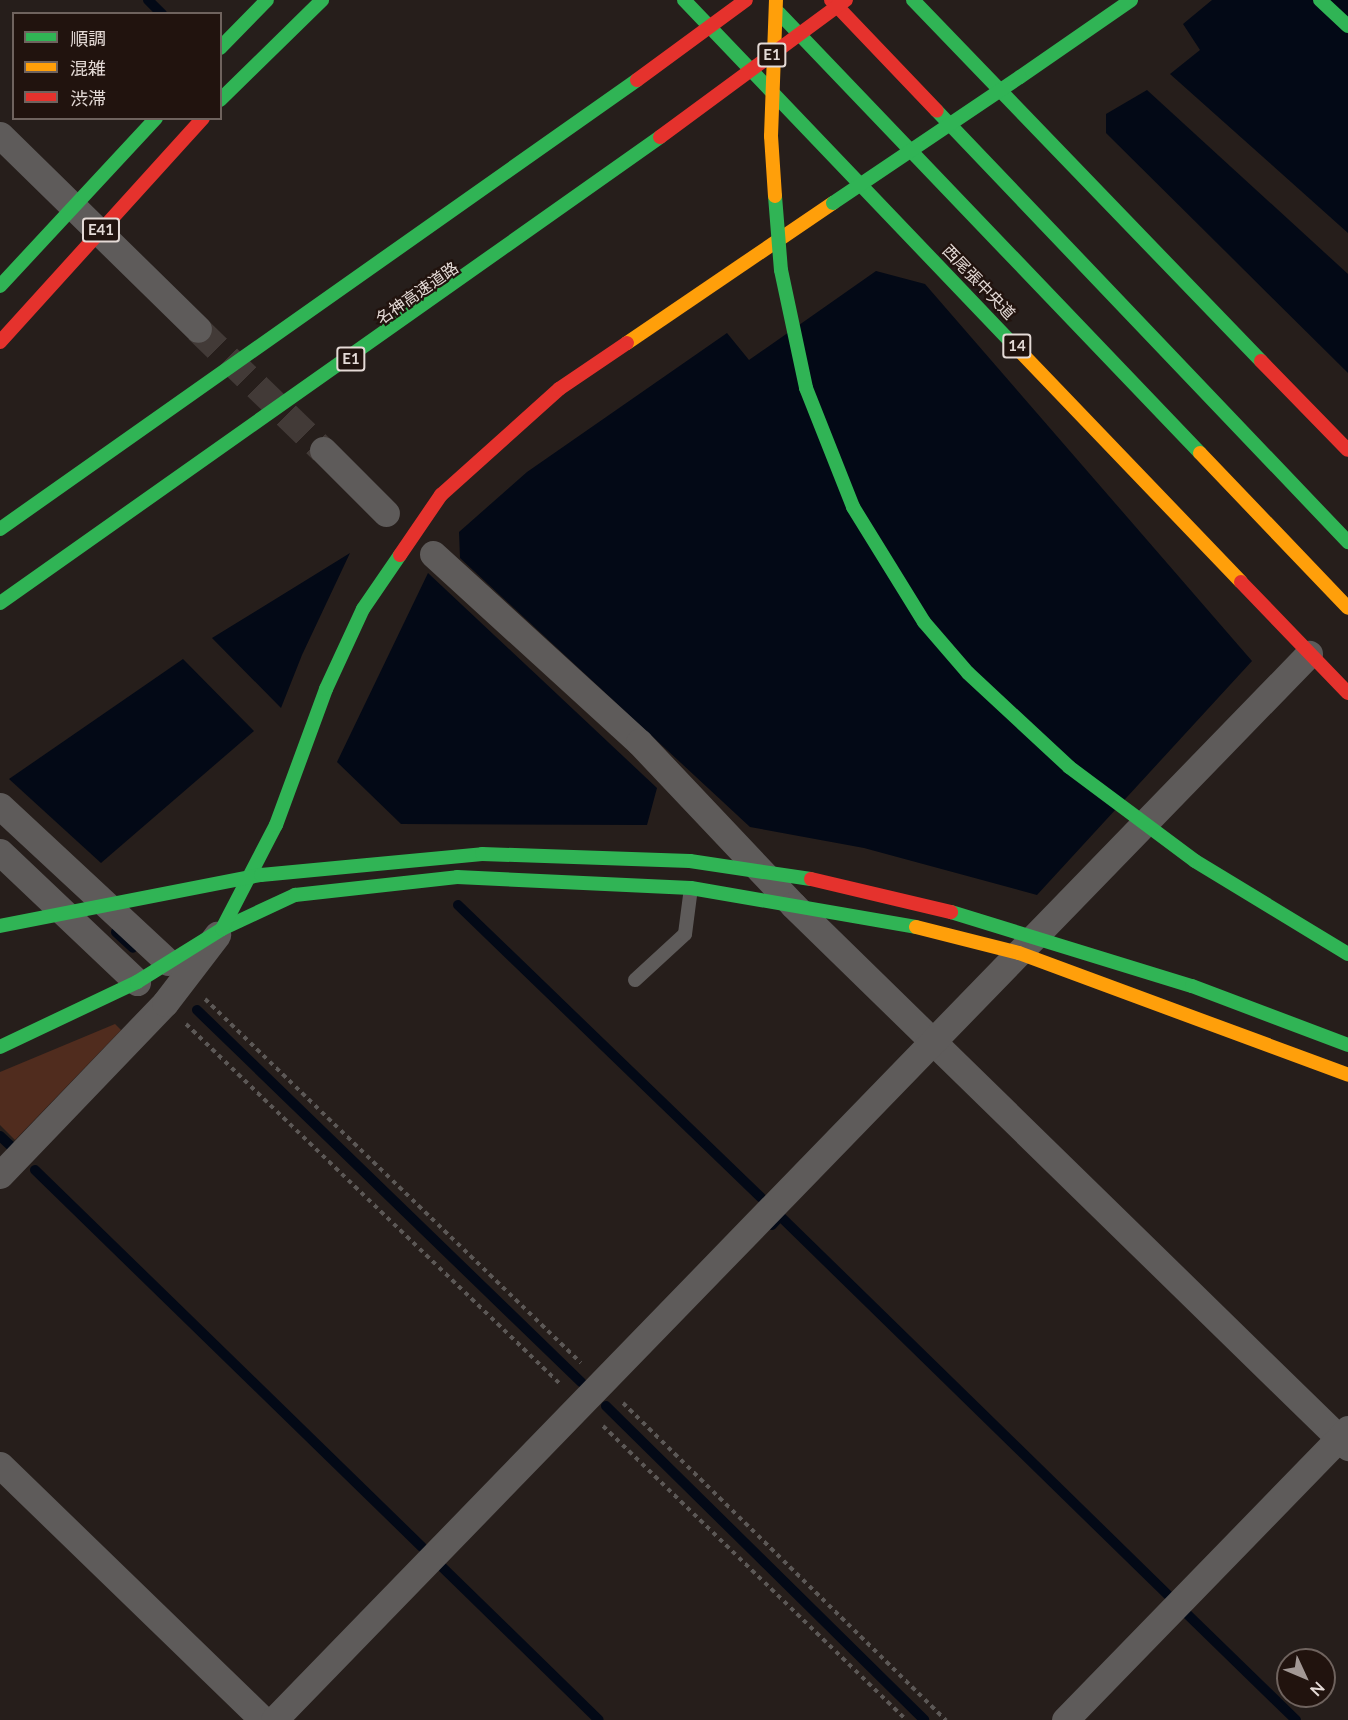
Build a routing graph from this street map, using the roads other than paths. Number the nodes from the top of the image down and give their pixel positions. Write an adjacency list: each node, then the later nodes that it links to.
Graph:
1 (267, 0): 13 (main road)
2 (322, 0): 14 (main road)
3 (684, 0): 30 (main road, 西尾張中央道 / 14)
4 (746, 0): 25 (main road, bridge)
5 (766, 0): 29 (main road)
6 (776, 0): 39 (main road, bridge)
7 (831, 0): 26 (main road)
8 (846, 0): 28 (main road, 名神高速道路 / E1, bridge)
9 (913, 0): 23 (main road)
10 (1131, 0): 37 (main road, bridge)
11 (1320, 0): 12 (main road)
12 (1348, 26)
13 (222, 46)
14 (222, 98)
15 (154, 120): 18 (main road)
16 (201, 120): 21 (main road, E41, bridge)
17 (0, 135): 18 (street)
18 (75, 207): 19 (main road); 20 (street)
19 (0, 286)
20 (198, 329)
21 (0, 342)
22 (323, 450): 24 (street)
23 (1348, 450)
24 (386, 513)
25 (0, 529)
26 (1348, 542)
27 (434, 554): 35 (street)
28 (0, 603)
29 (1348, 608)
30 (1309, 654): 31 (main road, 西尾張中央道 / 14); 38 (street)
31 (1348, 693)
32 (0, 806): 40 (street)
33 (0, 852): 42 (street)
34 (691, 888): 35 (main road); 37 (main road); 41 (lane)
35 (793, 905): 38 (main road); 43 (street)
36 (0, 926): 44 (main road, bridge)
37 (222, 929): 40 (street)
38 (1019, 953): 43 (street); 46 (main road)
39 (1348, 954)
40 (176, 971): 42 (main road); 47 (street)
41 (635, 980)
42 (137, 982): 45 (main road)
43 (936, 1041): 48 (street); 51 (street)
44 (1348, 1046)
45 (0, 1047)
46 (1348, 1075)
47 (0, 1175)
48 (1345, 1438): 52 (street)
49 (0, 1465): 50 (street)
50 (263, 1720)
51 (274, 1720)
52 (1065, 1720)

